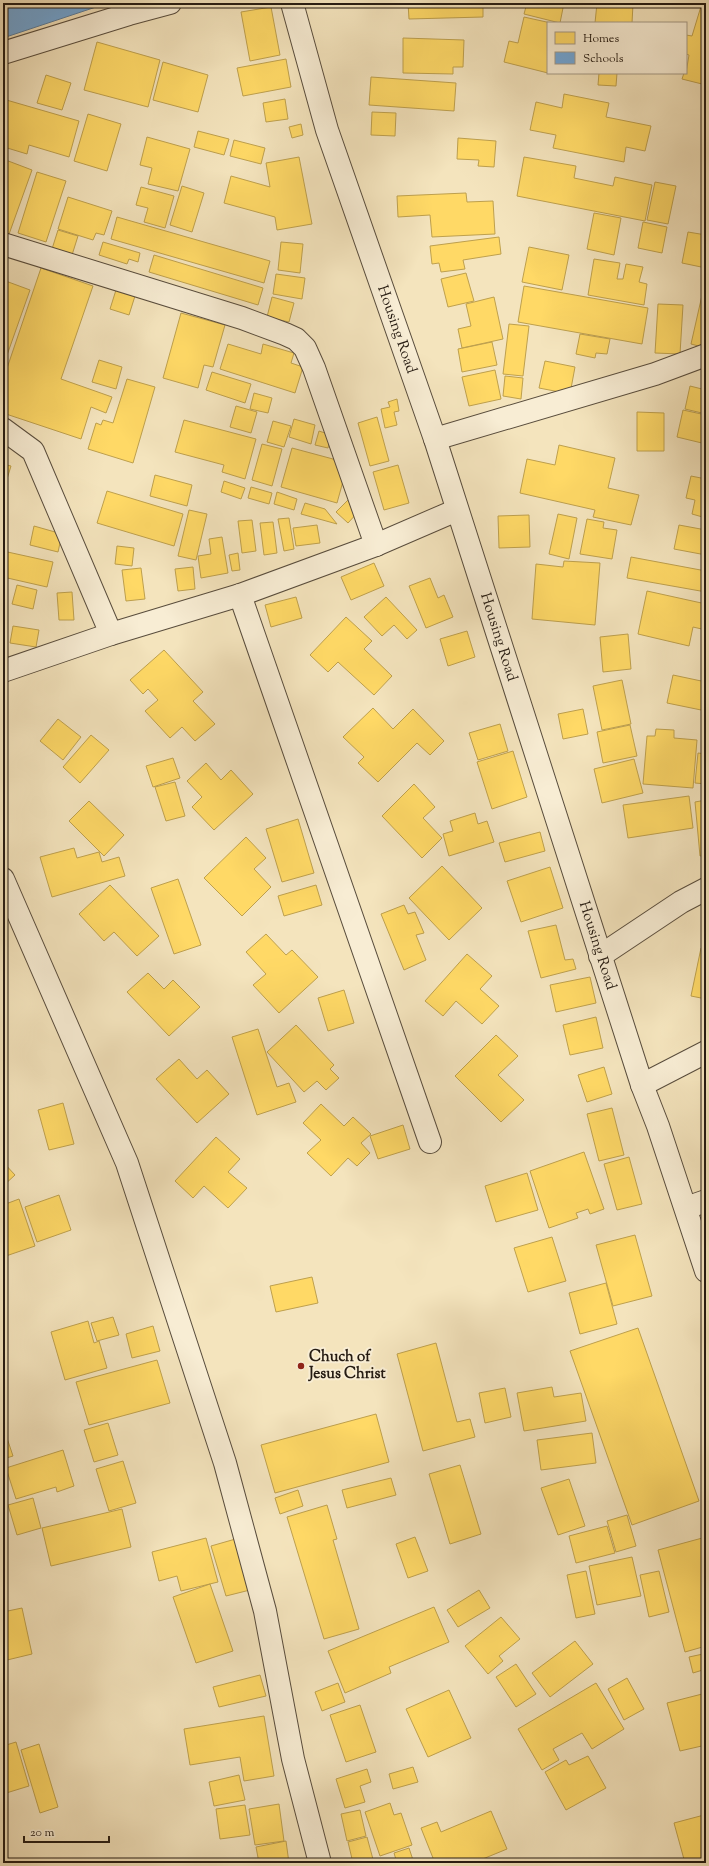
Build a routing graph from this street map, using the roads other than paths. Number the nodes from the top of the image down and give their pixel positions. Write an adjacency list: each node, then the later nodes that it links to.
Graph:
1 (170, 3): 3 (street)
2 (292, 3): 7 (street, Housing Road)
3 (3, 53)
4 (3, 244): 9 (street)
5 (706, 355): 7 (street)
6 (3, 429): 11 (street)
7 (435, 439): 8 (street, Housing Road)
8 (456, 510): 9 (street); 15 (street, Housing Road)
9 (376, 544): 10 (street)
10 (240, 595): 11 (street); 18 (street)
11 (111, 634): 12 (street)
12 (3, 671)
13 (3, 878): 22 (street)
14 (706, 889): 15 (street)
15 (600, 956): 17 (street, Housing Road)
16 (706, 1052): 17 (street)
17 (642, 1085): 20 (street, Housing Road)
18 (430, 1142)
19 (706, 1200): 20 (street)
20 (686, 1208): 21 (street, Housing Road)
21 (706, 1271)
22 (320, 1863)

